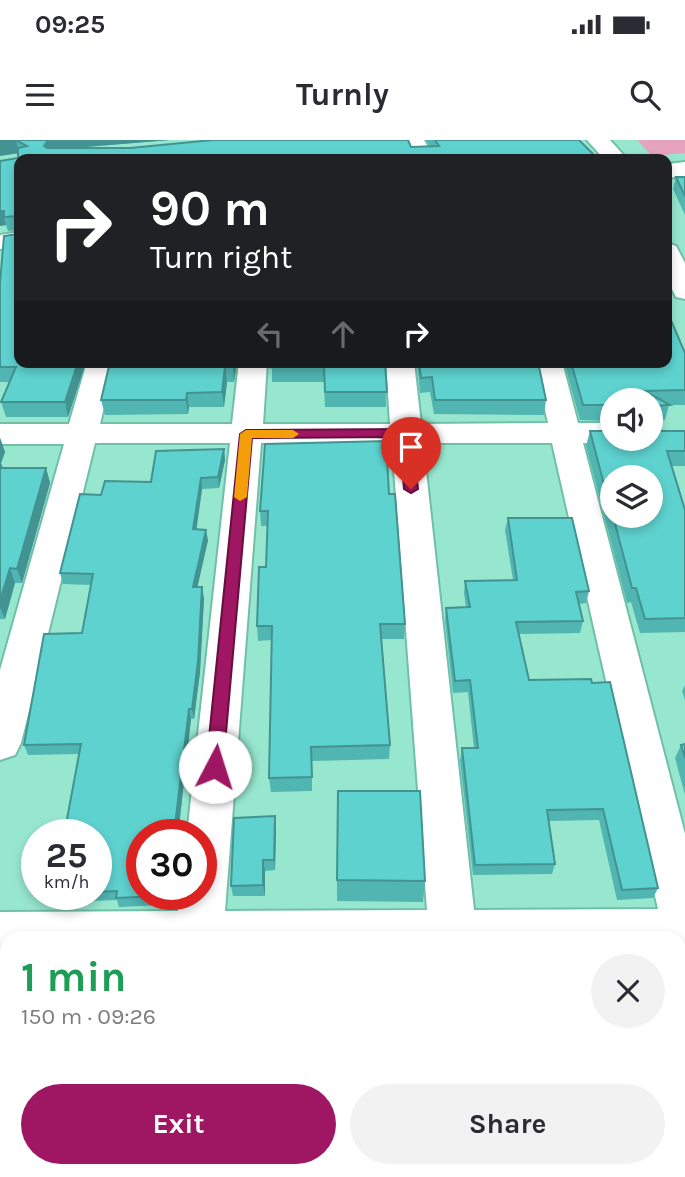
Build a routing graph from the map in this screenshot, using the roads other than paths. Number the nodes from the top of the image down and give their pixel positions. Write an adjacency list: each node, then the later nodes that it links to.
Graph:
1 (598, 140): 2 (main road)
2 (611, 154)
3 (672, 262): 4 (main road)
4 (685, 291)
5 (98, 368): 13 (main road)
6 (252, 368): 14 (main road)
7 (401, 368): 9 (main road)
8 (550, 368): 10 (main road)
9 (406, 433): 10 (main road); 14 (main road); 18 (main road)
10 (566, 433): 11 (main road); 16 (main road)
11 (600, 433)
12 (0, 434): 13 (main road)
13 (82, 434): 14 (main road); 15 (main road)
14 (246, 434): 17 (main road)
15 (0, 743)
16 (685, 925)
17 (199, 931)
18 (453, 931)

